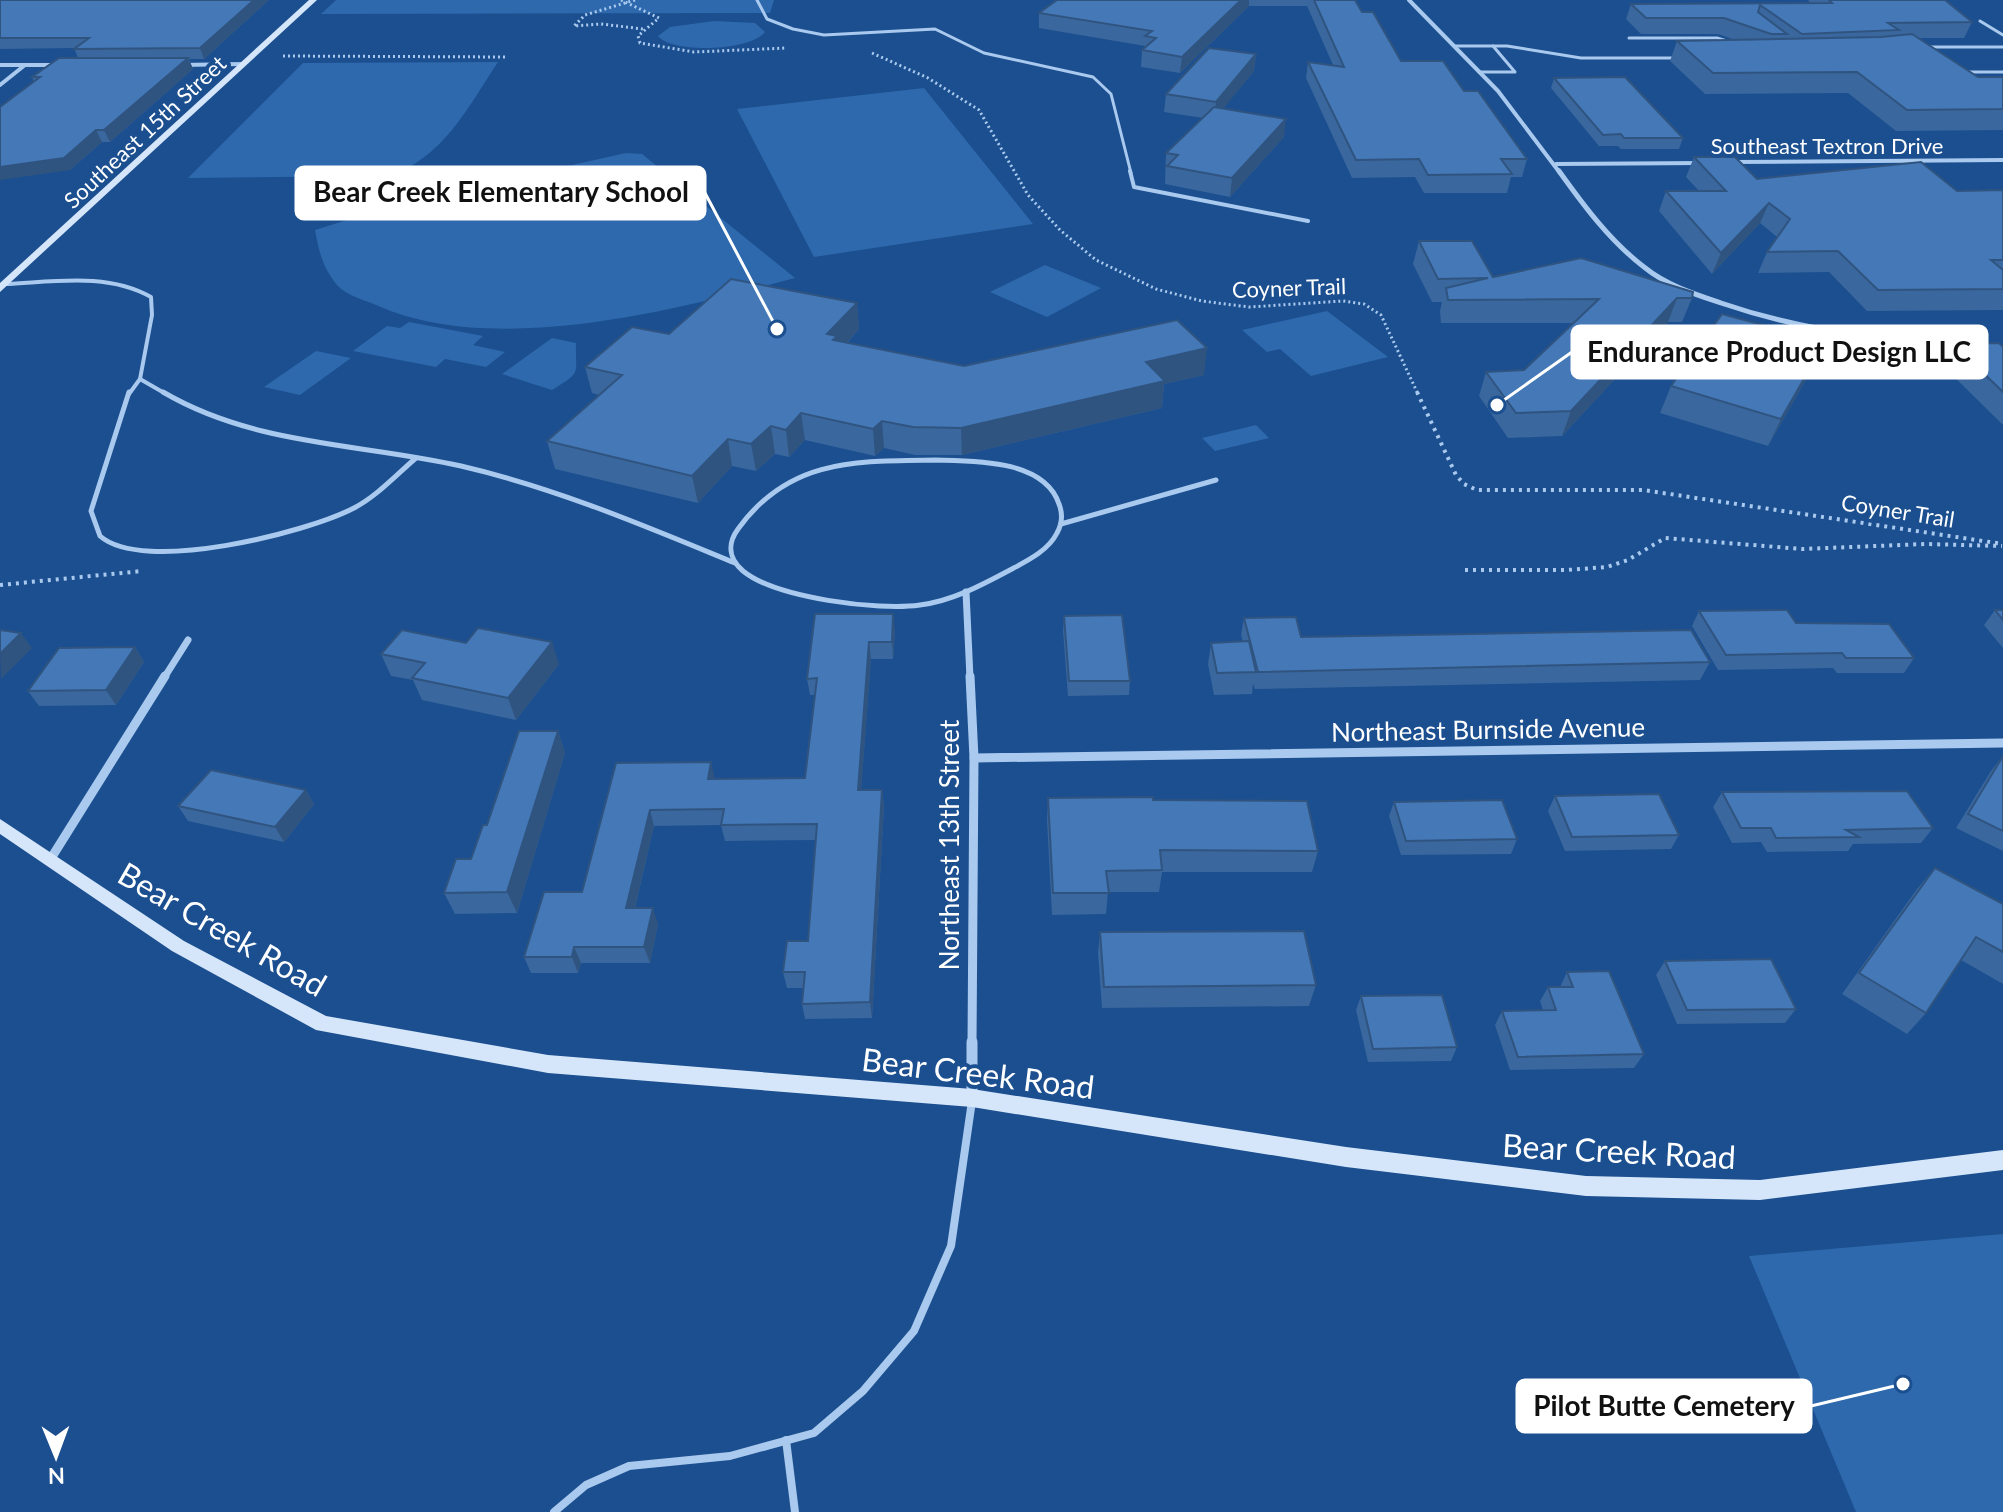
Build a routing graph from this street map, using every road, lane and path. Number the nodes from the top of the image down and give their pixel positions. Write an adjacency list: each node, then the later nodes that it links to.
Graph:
1 (313, 0): 21 (street, Southeast 15th Street)
2 (621, 0): 6 (path)
3 (635, 0): 6 (path)
4 (757, 0): 34 (lane)
5 (1409, 0): 12 (street)
6 (628, 3): 8 (path); 8 (path)
7 (1980, 21): 9 (lane)
8 (644, 30): 15 (path)
9 (2003, 35)
10 (1629, 38): 11 (lane)
11 (1740, 45)
12 (1454, 46): 13 (lane); 26 (street)
13 (1493, 46): 20 (lane); 26 (lane)
14 (2003, 47): 18 (lane)
15 (789, 48)
16 (864, 52): 41 (path, Coyner Trail)
17 (275, 56): 19 (path)
18 (1934, 56)
19 (506, 57)
20 (1685, 58)
21 (243, 64): 25 (street); 35 (street, Southeast 15th Street)
22 (0, 65): 23 (street)
23 (26, 65): 24 (street); 29 (street)
24 (74, 65)
25 (169, 65)
26 (1479, 72): 33 (street)
27 (1959, 72): 28 (lane)
28 (2003, 72)
29 (0, 85)
30 (2002, 161): 31 (street, Southeast Textron Drive)
31 (1730, 162)
32 (1715, 163): 33 (street, Southeast Textron Drive)
33 (1556, 164): 36 (street)
34 (1308, 221)
35 (2, 286): 37 (lane)
36 (1975, 345)
37 (140, 379): 38 (lane); 38 (lane)
38 (416, 458): 42 (lane)
39 (1216, 480): 40 (lane)
40 (1061, 524): 42 (lane); 44 (lane)
41 (2003, 545): 43 (path)
42 (735, 563): 44 (lane)
43 (1465, 570)
44 (966, 592): 47 (street, Northeast 13th Street)
45 (188, 640): 49 (street)
46 (2003, 743): 47 (street, Northeast Burnside Avenue)
47 (974, 758): 50 (street, Northeast 13th Street)
48 (0, 825): 49 (street, Bear Creek Road)
49 (50, 860): 50 (street, Bear Creek Road)
50 (972, 1098): 51 (street, Bear Creek Road); 52 (lane)
51 (2003, 1160)
52 (786, 1440): 53 (lane); 54 (lane)
53 (554, 1512)
54 (795, 1512)

